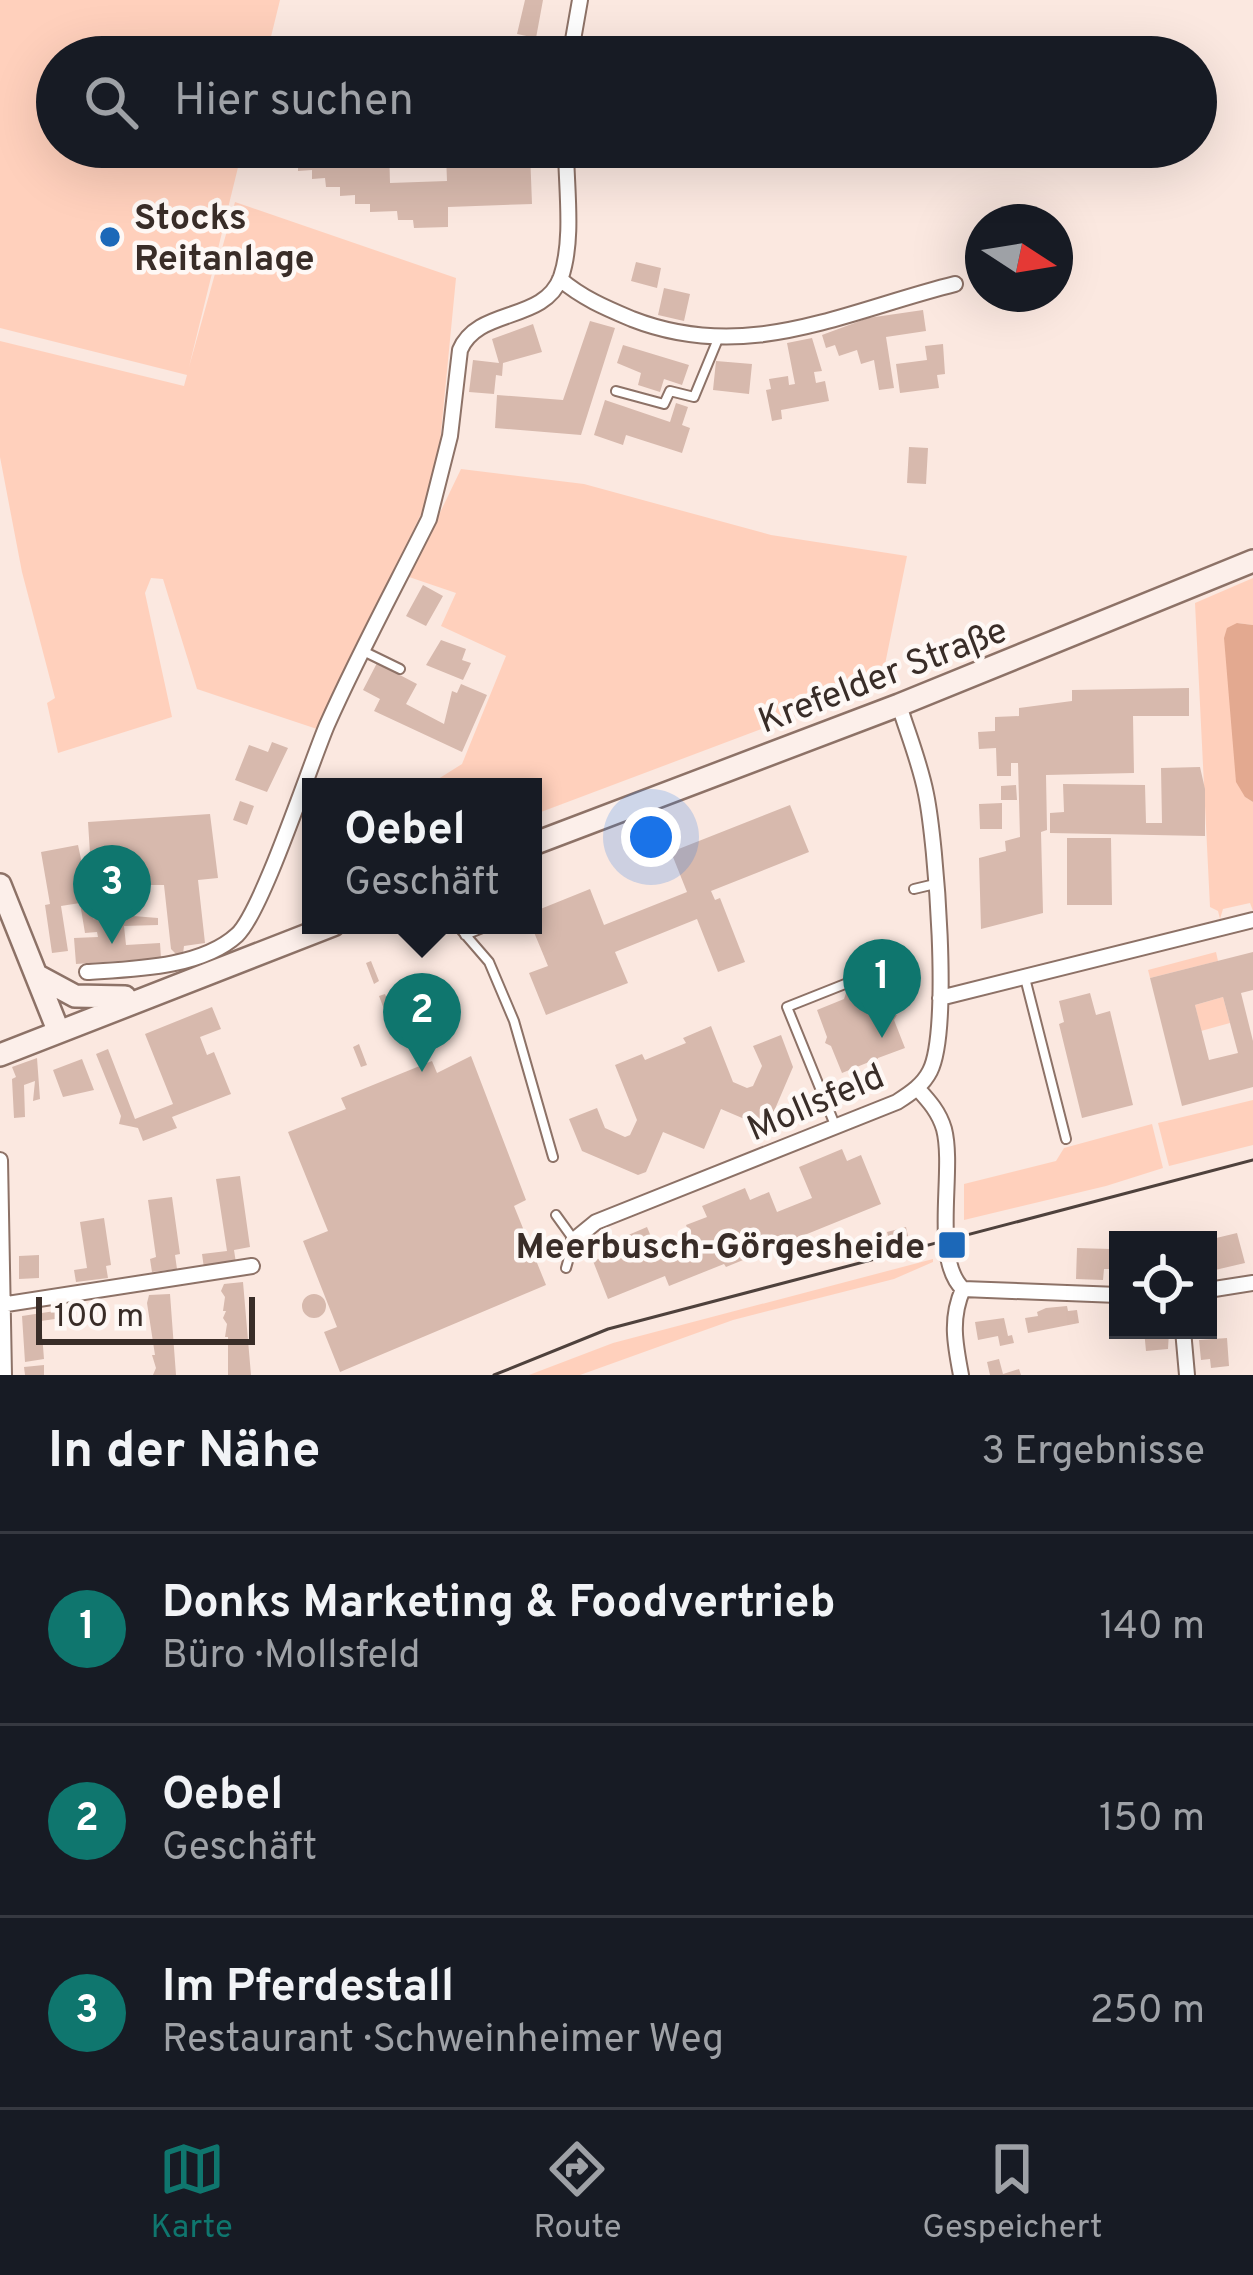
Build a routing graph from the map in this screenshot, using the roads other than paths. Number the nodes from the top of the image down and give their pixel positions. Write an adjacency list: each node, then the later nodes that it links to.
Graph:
1 (580, 0): 2 (street)
2 (574, 36)
3 (566, 168): 4 (street)
4 (560, 279): 6 (street); 9 (street)
5 (955, 284): 6 (street)
6 (718, 339): 7 (lane)
7 (616, 391)
8 (1253, 562): 11 (main road, Krefelder Straße)
9 (363, 651): 10 (lane); 12 (street)
10 (400, 670)
11 (899, 705): 14 (main road, Krefelder Straße); 15 (street, Mollsfeld)
12 (310, 778)
13 (302, 797): 22 (street)
14 (542, 841)
15 (936, 884): 16 (lane); 26 (street, Mollsfeld)
16 (914, 890)
17 (2, 897): 23 (main road)
18 (1253, 920): 24 (street)
19 (309, 934): 25 (main road)
20 (465, 935): 32 (lane)
21 (903, 961): 30 (lane)
22 (88, 972)
23 (36, 975): 25 (main road); 27 (main road)
24 (1025, 978): 26 (street); 31 (lane)
25 (151, 994): 27 (main road)
26 (940, 998): 29 (street, Mollsfeld)
27 (58, 1030): 28 (main road)
28 (0, 1055)
29 (918, 1088): 30 (street, Mollsfeld); 39 (street)
30 (836, 1127): 35 (street, Mollsfeld)
31 (1066, 1139)
32 (553, 1157)
33 (0, 1160): 42 (street)
34 (556, 1215): 35 (lane)
35 (574, 1240): 37 (lane)
36 (252, 1266): 42 (street)
37 (566, 1268)
38 (1253, 1283): 40 (street)
39 (963, 1288): 41 (street); 45 (street)
40 (1217, 1289)
41 (1109, 1295)
42 (2, 1305): 44 (street)
43 (1185, 1339): 46 (street)
44 (4, 1375)
45 (962, 1375)
46 (1187, 1375)

